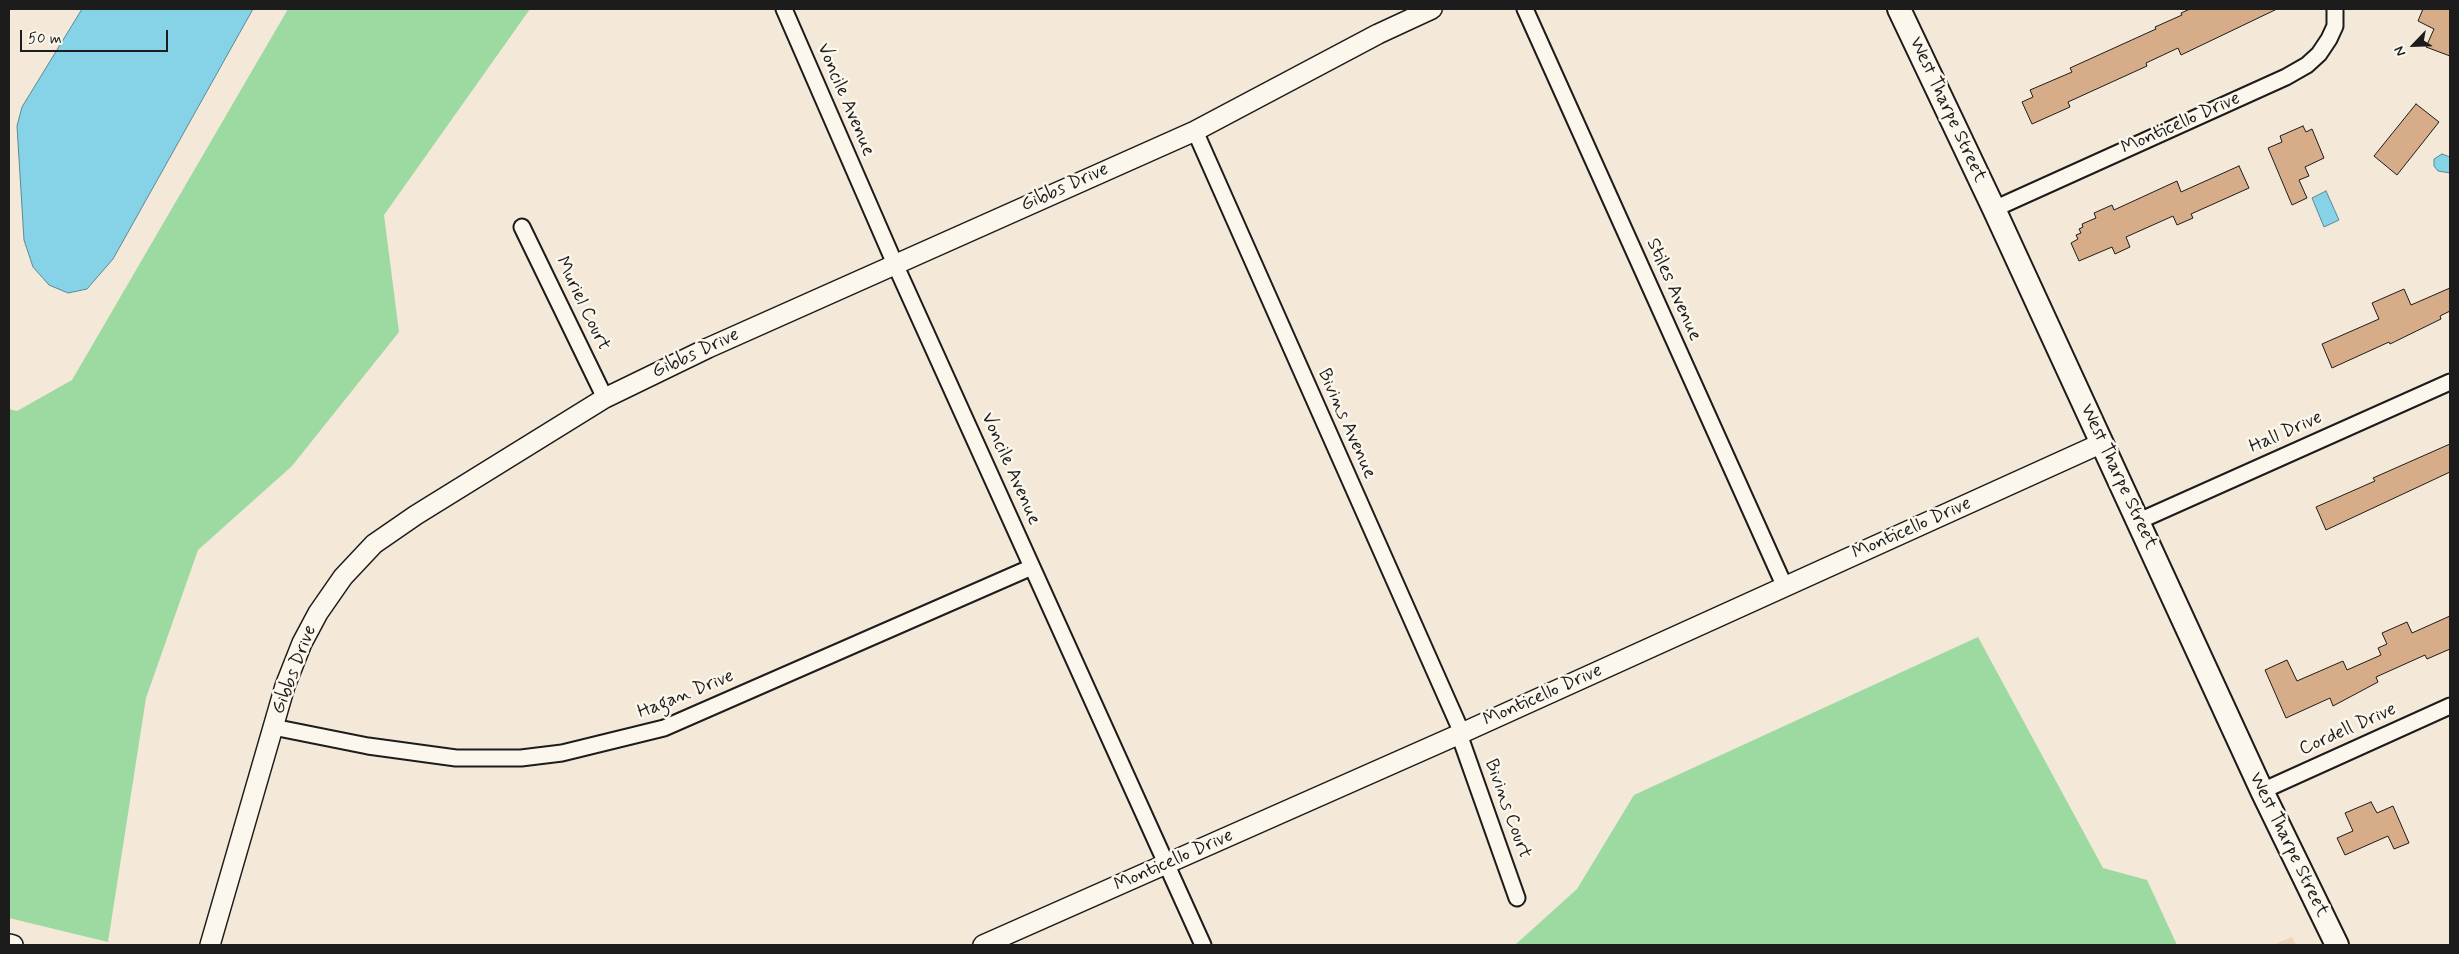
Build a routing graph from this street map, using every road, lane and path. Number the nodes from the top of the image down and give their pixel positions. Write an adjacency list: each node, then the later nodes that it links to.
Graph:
1 (784, 9): 9 (street, Voncile Avenue)
2 (1432, 9): 6 (street, Gibbs Drive)
3 (1525, 9): 15 (street, Stiles Avenue)
4 (1900, 9): 7 (main road, West Tharpe Street)
5 (2335, 9): 7 (street, Monticello Drive)
6 (1195, 131): 9 (street, Gibbs Drive); 18 (street, Bivins Avenue)
7 (1994, 208): 12 (main road, West Tharpe Street)
8 (522, 227): 11 (street, Muriel Court)
9 (895, 264): 11 (street, Gibbs Drive); 14 (street, Voncile Avenue)
10 (2450, 382): 13 (street, Hall Drive)
11 (605, 398): 17 (street, Gibbs Drive)
12 (2102, 443): 13 (main road, West Tharpe Street); 15 (street, Monticello Drive)
13 (2139, 521): 19 (main road, West Tharpe Street)
14 (1032, 567): 17 (street, Hagan Drive); 20 (street, Voncile Avenue)
15 (1784, 587): 18 (street, Monticello Drive)
16 (2450, 706): 19 (street, Cordell Drive)
17 (273, 727): 24 (street, Gibbs Drive)
18 (1460, 733): 20 (street, Monticello Drive); 21 (street, Bivins Court)
19 (2262, 791): 27 (main road, West Tharpe Street)
20 (1167, 864): 25 (street, Monticello Drive); 26 (street, Voncile Avenue)
21 (1517, 898)
22 (9, 944): 23 (street)
23 (13, 945)
24 (210, 945)
25 (983, 945)
26 (1203, 945)
27 (2337, 945)

